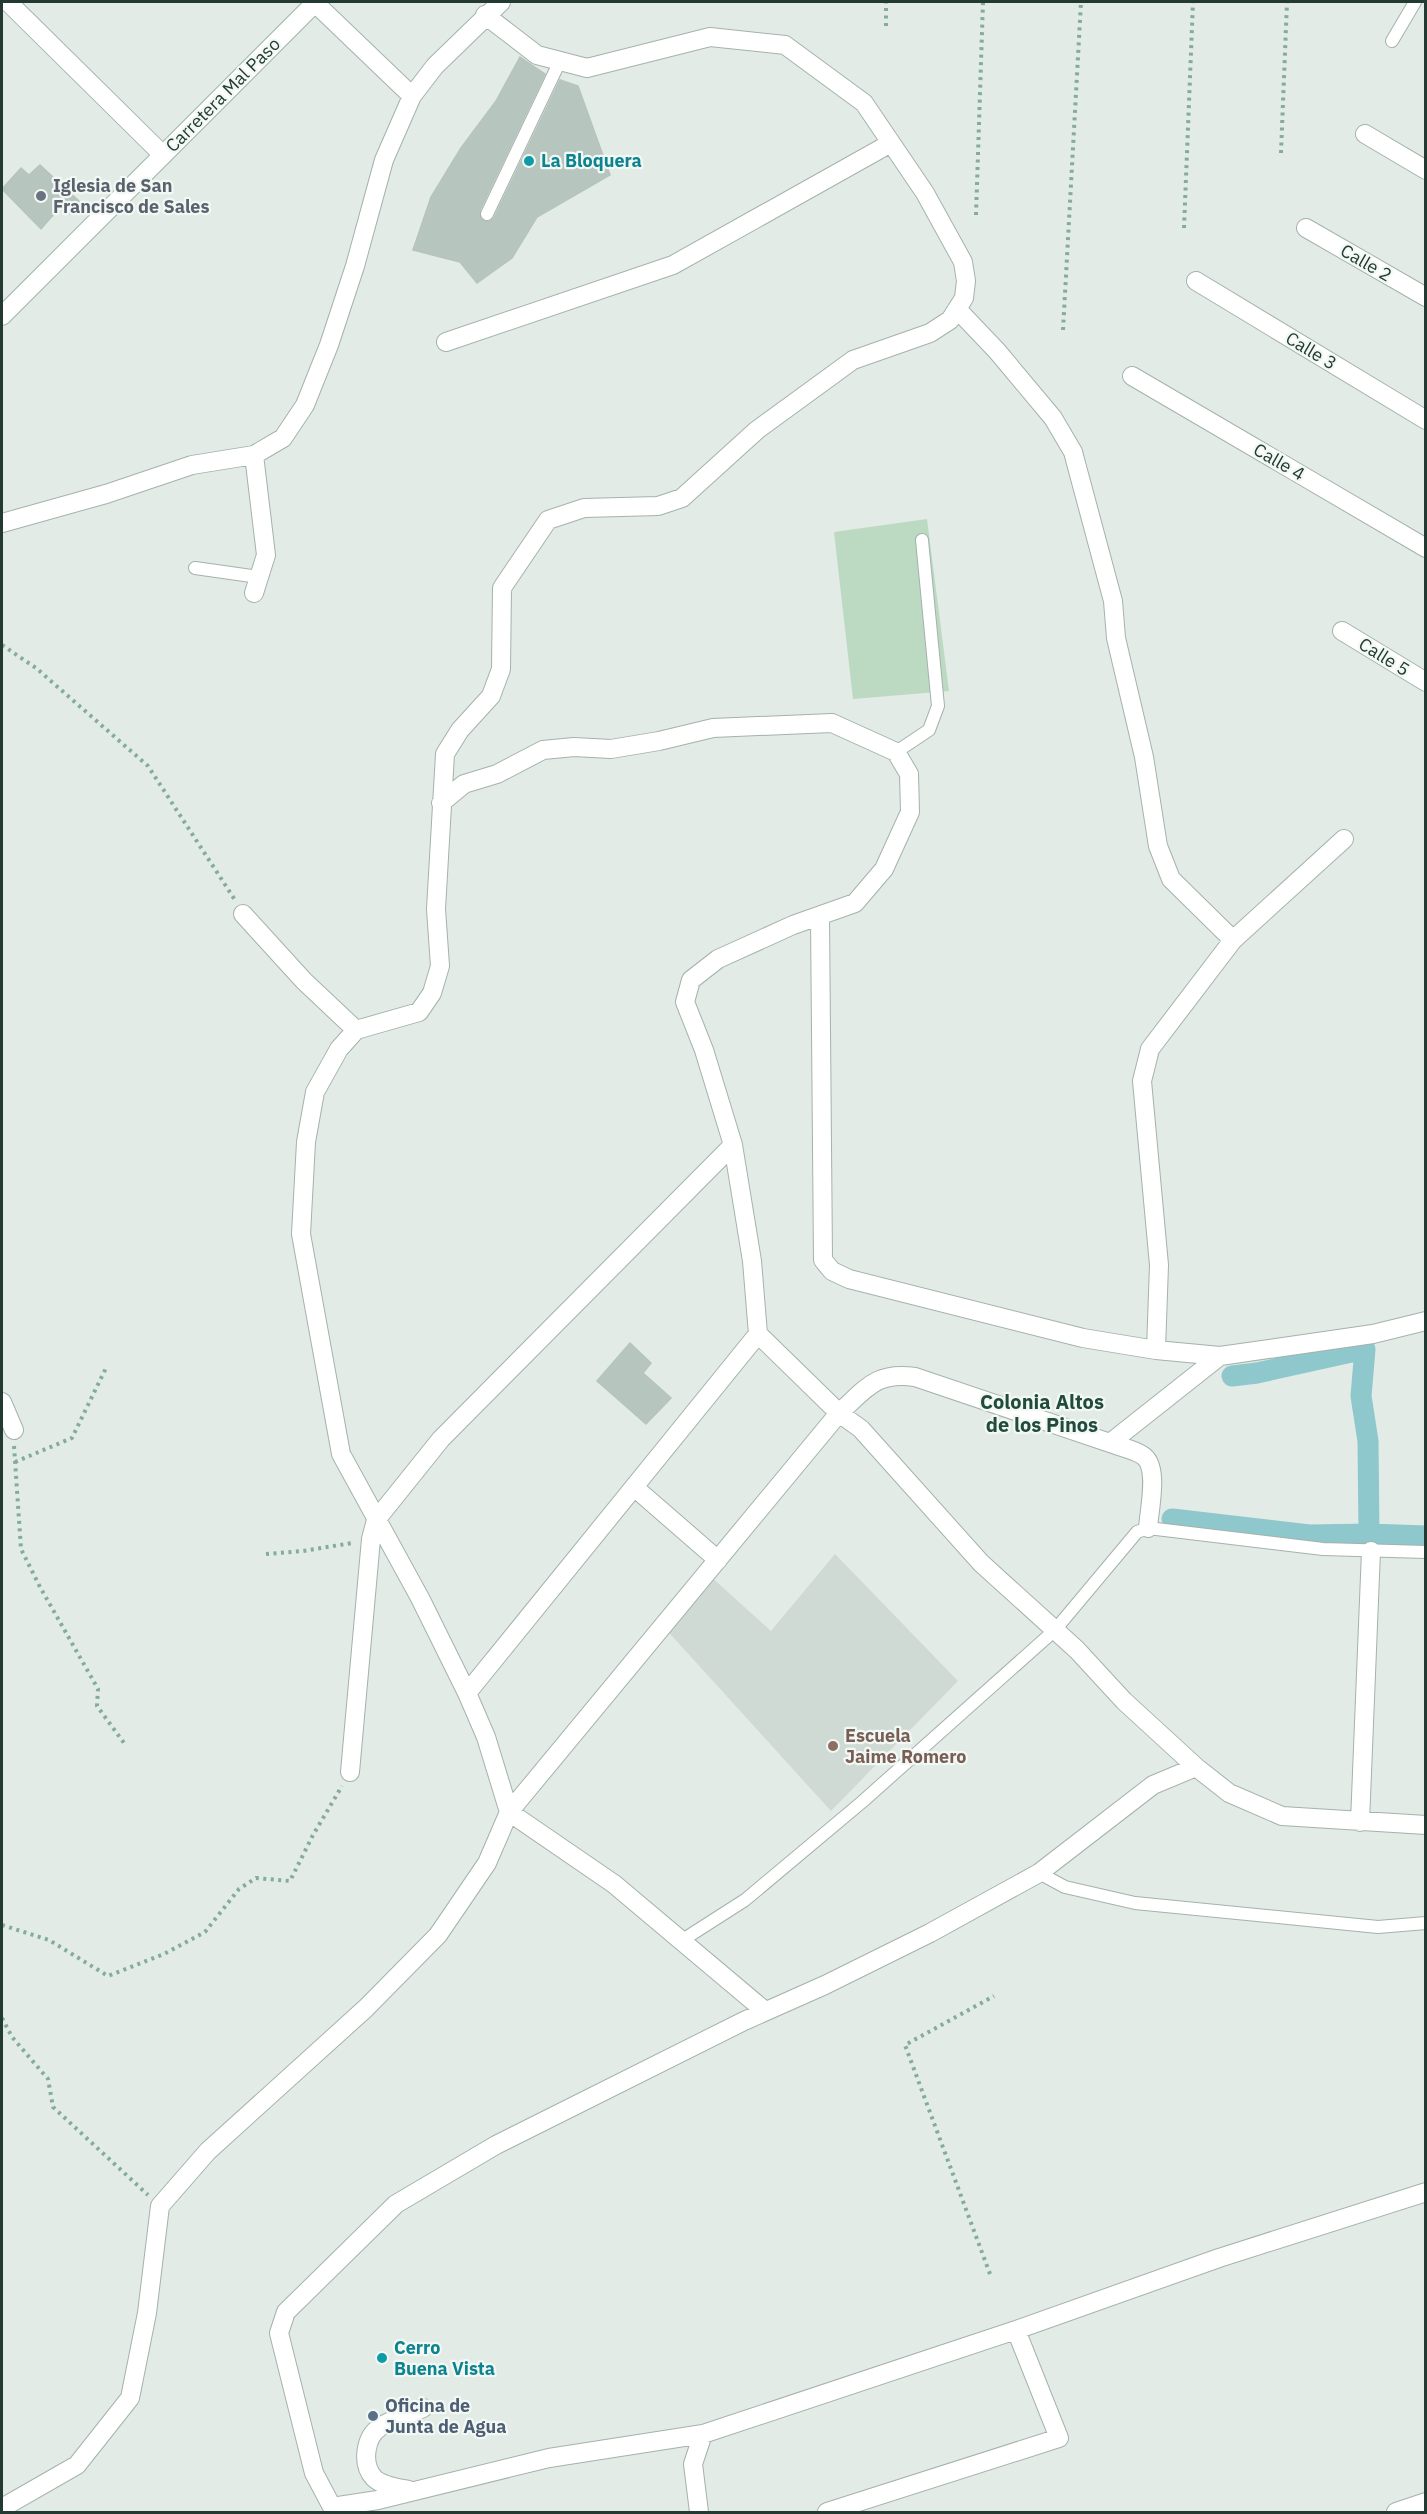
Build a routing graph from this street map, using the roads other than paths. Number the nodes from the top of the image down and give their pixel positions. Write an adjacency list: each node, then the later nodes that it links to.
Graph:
1 (8, 2): 11 (street)
2 (315, 2): 8 (street); 11 (street, Carretera Mal Paso)
3 (501, 2): 5 (street)
4 (1415, 2): 6 (lane)
5 (485, 15): 7 (street); 8 (street)
6 (1392, 42)
7 (560, 61): 10 (street); 13 (lane)
8 (412, 96): 22 (street)
9 (1365, 134): 12 (street)
10 (891, 144): 18 (street); 19 (street)
11 (163, 154): 17 (street, Carretera Mal Paso)
12 (1425, 170)
13 (487, 214)
14 (1306, 228): 16 (street, Calle 2)
15 (1196, 281): 21 (street, Calle 3)
16 (1425, 297)
17 (5, 306)
18 (957, 309): 31 (street); 35 (street)
19 (446, 342)
20 (1132, 376): 25 (street, Calle 4)
21 (1425, 420)
22 (254, 455): 23 (street); 27 (street)
23 (2, 523)
24 (922, 540): 30 (lane)
25 (1425, 548)
26 (195, 568): 27 (lane)
27 (256, 585)
28 (1342, 631): 29 (street, Calle 5)
29 (1425, 682)
30 (896, 752): 31 (street); 34 (street)
31 (441, 803): 36 (street)
32 (1344, 839): 35 (street)
33 (243, 914): 36 (street)
34 (820, 916): 37 (street); 40 (street)
35 (1233, 940): 40 (street)
36 (356, 1030): 47 (street)
37 (733, 1145): 39 (street); 47 (street)
38 (1425, 1321): 41 (street)
39 (758, 1334): 43 (street); 46 (street)
40 (1156, 1350): 41 (street)
41 (1220, 1356): 45 (street)
42 (2, 1402): 44 (street)
43 (839, 1413): 45 (street); 51 (street); 52 (street)
44 (14, 1430)
45 (1110, 1443): 48 (street)
46 (634, 1487): 51 (street); 53 (street)
47 (376, 1520): 53 (street); 55 (street)
48 (1148, 1528): 49 (lane); 52 (lane)
49 (1371, 1551): 50 (lane); 57 (street)
50 (1425, 1552)
51 (718, 1560): 56 (street)
52 (1055, 1630): 54 (street); 61 (lane)
53 (467, 1694): 56 (street)
54 (1196, 1767): 57 (street); 59 (street)
55 (350, 1772)
56 (509, 1812): 61 (street); 69 (street)
57 (1360, 1822): 58 (street)
58 (1425, 1825)
59 (1039, 1873): 60 (lane); 62 (street)
60 (1425, 1923)
61 (681, 1941): 62 (street)
62 (765, 2011): 70 (street)
63 (1425, 2192): 64 (street)
64 (1016, 2330): 66 (street); 72 (street)
65 (423, 2408): 67 (street)
66 (703, 2434): 67 (street); 71 (street)
67 (413, 2491): 70 (street)
68 (1425, 2502): 73 (street)
69 (2, 2508)
70 (330, 2510)
71 (699, 2512)
72 (828, 2512)
73 (1396, 2512)

